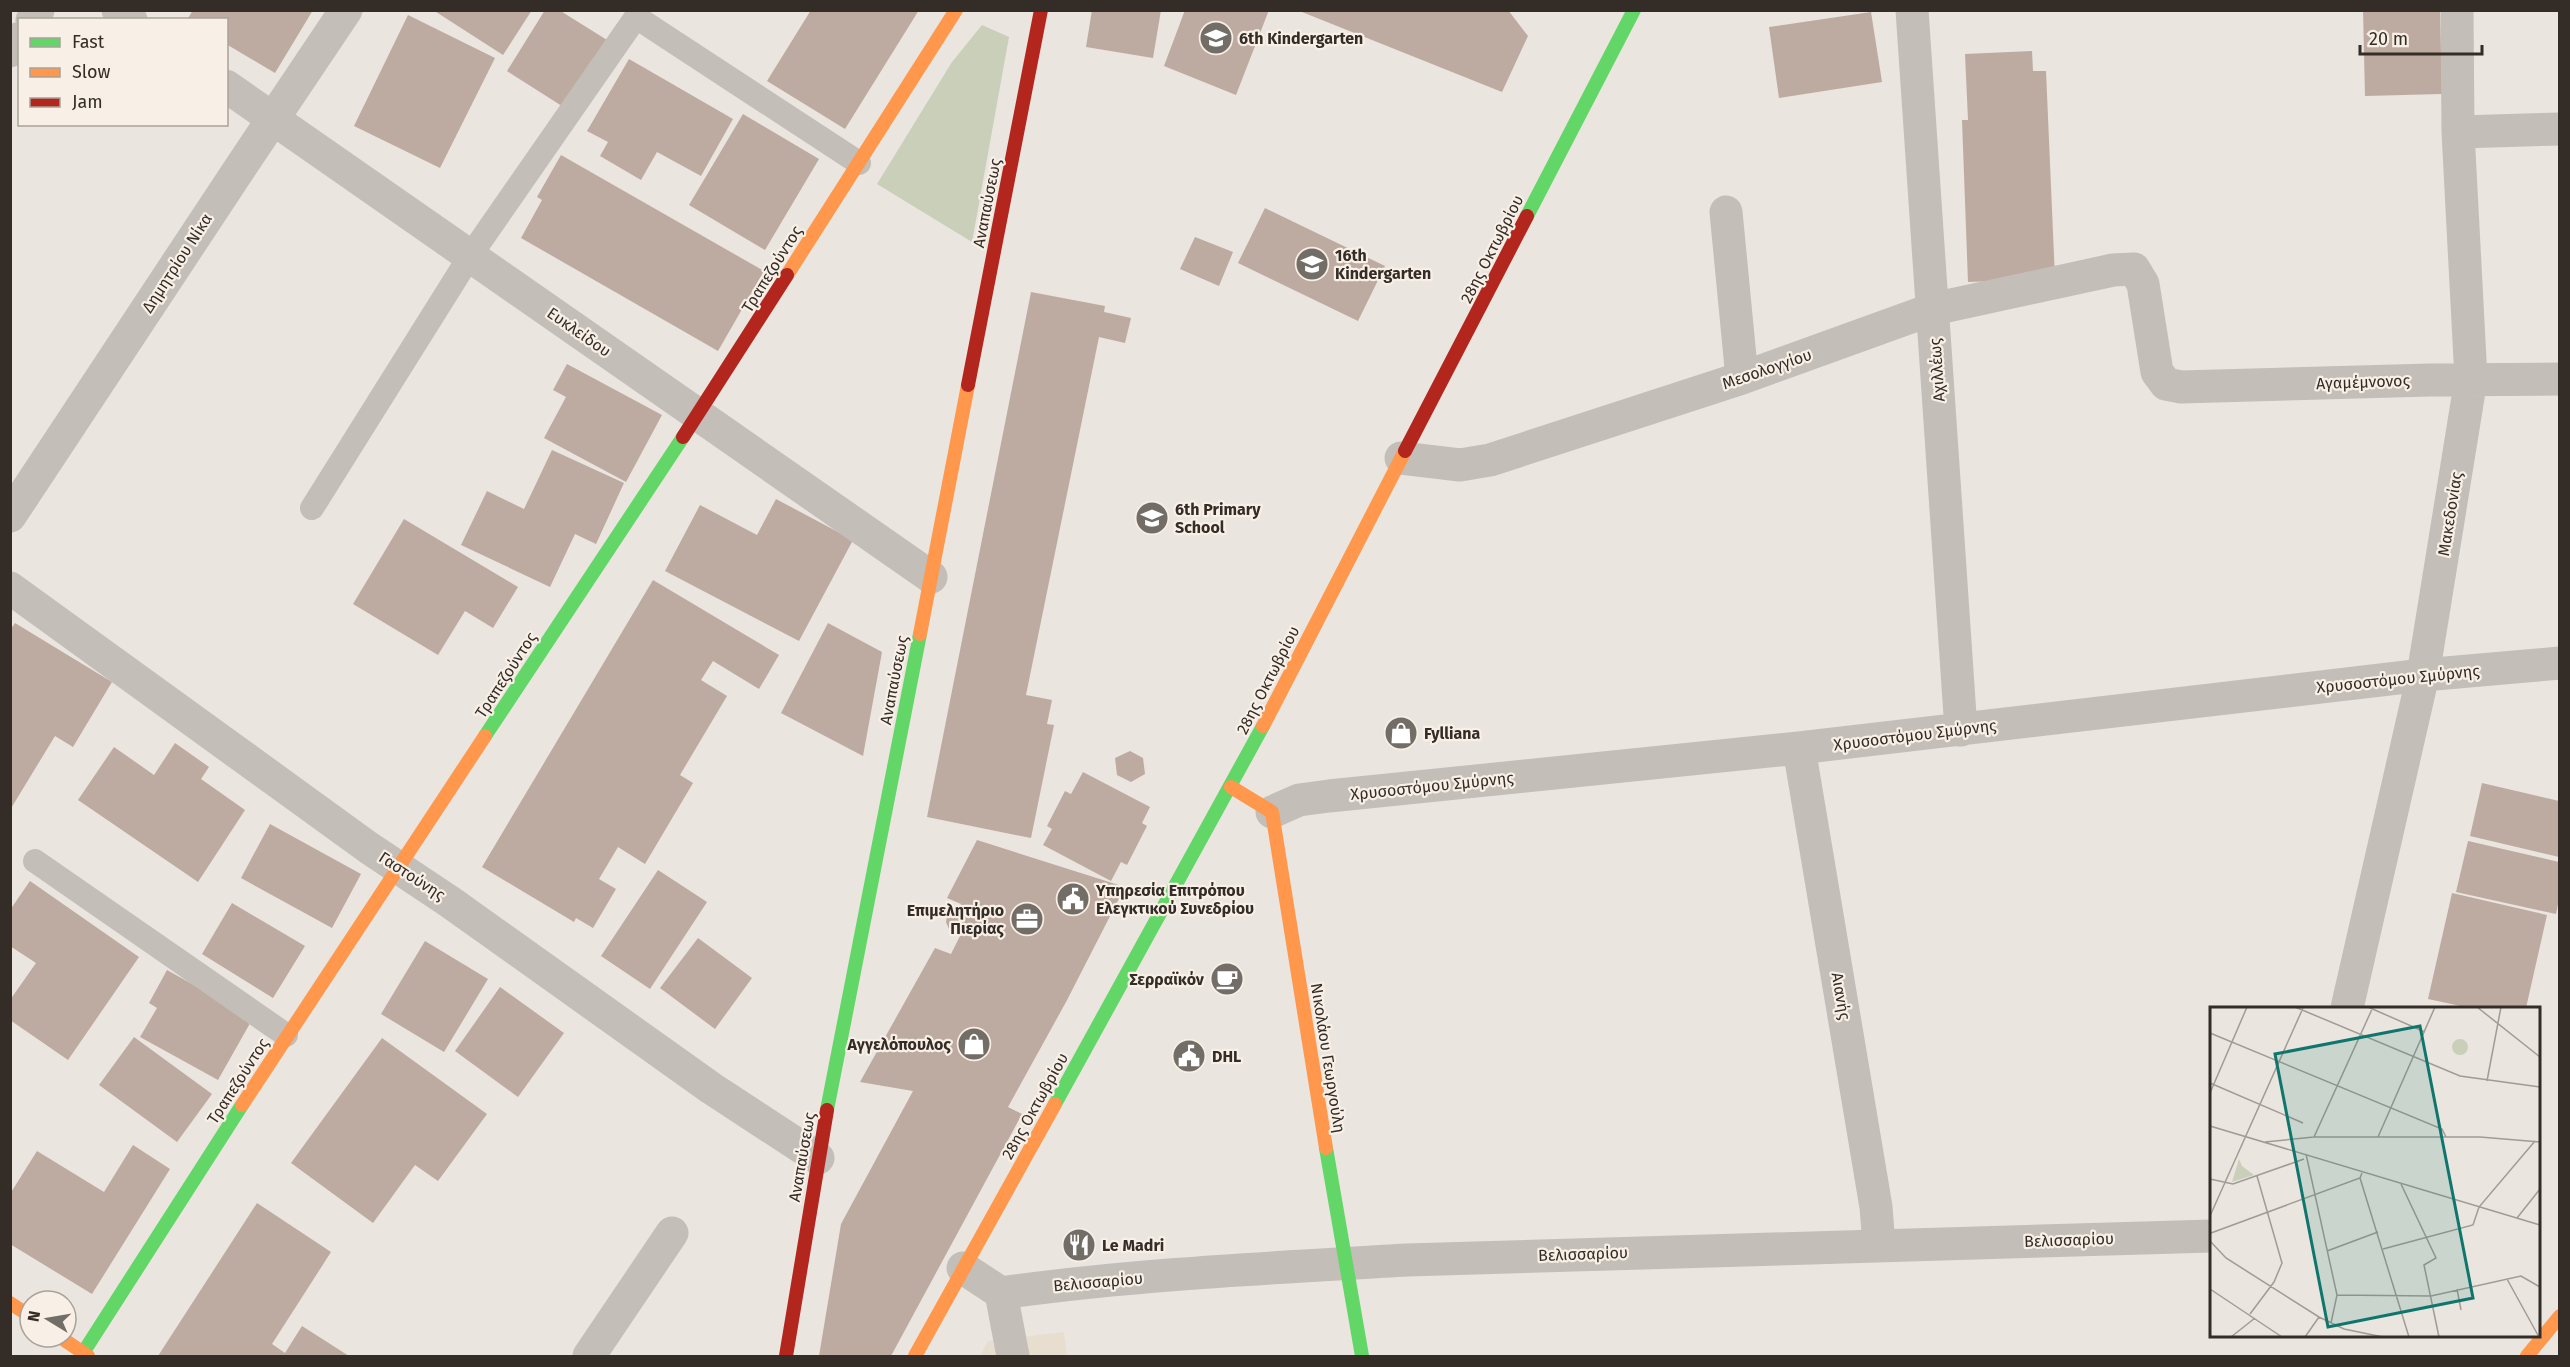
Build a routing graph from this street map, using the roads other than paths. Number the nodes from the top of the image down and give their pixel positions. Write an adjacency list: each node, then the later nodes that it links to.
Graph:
1 (346, 10): 8 (street, Δημητρίου Νίκα)
2 (956, 10): 11 (street, Τραπεζούντος)
3 (1041, 10): 23 (street, Αναπαύσεως)
4 (1634, 10): 20 (street, 28ης Οκτωβρίου)
5 (1912, 10): 14 (street, Αχιλλέως)
6 (2457, 10): 10 (street, Μακεδονίας)
7 (228, 87): 8 (street, Ευκλείδου)
8 (273, 118): 13 (street, Ευκλείδου); 22 (street, Δημητρίου Νίκα)
9 (2559, 129): 10 (street)
10 (2458, 132): 16 (street, Μακεδονίας)
11 (859, 163): 13 (lane); 19 (street, Τραπεζούντος)
12 (1726, 212): 15 (street)
13 (470, 256): 19 (street, Ευκλείδου); 21 (lane)
14 (1933, 309): 15 (street, Μεσολογγίου); 18 (street, Μεσολογγίου); 27 (street, Αχιλλέως)
15 (1742, 378): 20 (street, Μεσολογγίου)
16 (2471, 379): 17 (street, Αγαμέμνονος); 18 (street, Αγαμέμνονος); 26 (street, Μακεδονίας)
17 (2559, 379)
18 (2166, 384)
19 (698, 415): 23 (street, Ευκλείδου); 32 (street, Τραπεζούντος)
20 (1401, 458): 29 (street, 28ης Οκτωβρίου)
21 (312, 508)
22 (10, 516)
23 (931, 577): 35 (street, Αναπαύσεως)
24 (10, 588): 32 (street, Γαστούνης)
25 (2559, 663): 26 (street, Χρυσοστόμου Σμύρνης)
26 (2423, 675): 27 (street, Χρυσοστόμου Σμύρνης); 33 (street, Μακεδονίας)
27 (1961, 730): 28 (street, Χρυσοστόμου Σμύρνης)
28 (1799, 748): 30 (street, Χρυσοστόμου Σμύρνης); 38 (street, Αιανής)
29 (1231, 788): 30 (street); 40 (street, 28ης Οκτωβρίου)
30 (1272, 812): 39 (street, Νικολάου Γεωργούλη)
31 (35, 861): 34 (lane)
32 (399, 868): 34 (street, Τραπεζούντος); 35 (street, Γαστούνης)
33 (2347, 1007)
34 (286, 1035): 42 (street, Τραπεζούντος)
35 (818, 1158): 43 (street, Αναπαύσεως)
36 (672, 1233): 44 (street)
37 (2210, 1236): 38 (street, Βελισσαρίου)
38 (1879, 1245): 39 (street, Βελισσαρίου)
39 (1345, 1263): 41 (street, Βελισσαρίου); 47 (street, Νικολάου Γεωργούλη)
40 (963, 1268): 41 (street); 45 (street, 28ης Οκτωβρίου)
41 (1001, 1293): 46 (street)
42 (84, 1355)
43 (786, 1355)
44 (589, 1356)
45 (915, 1356)
46 (1012, 1356)
47 (1362, 1356)

